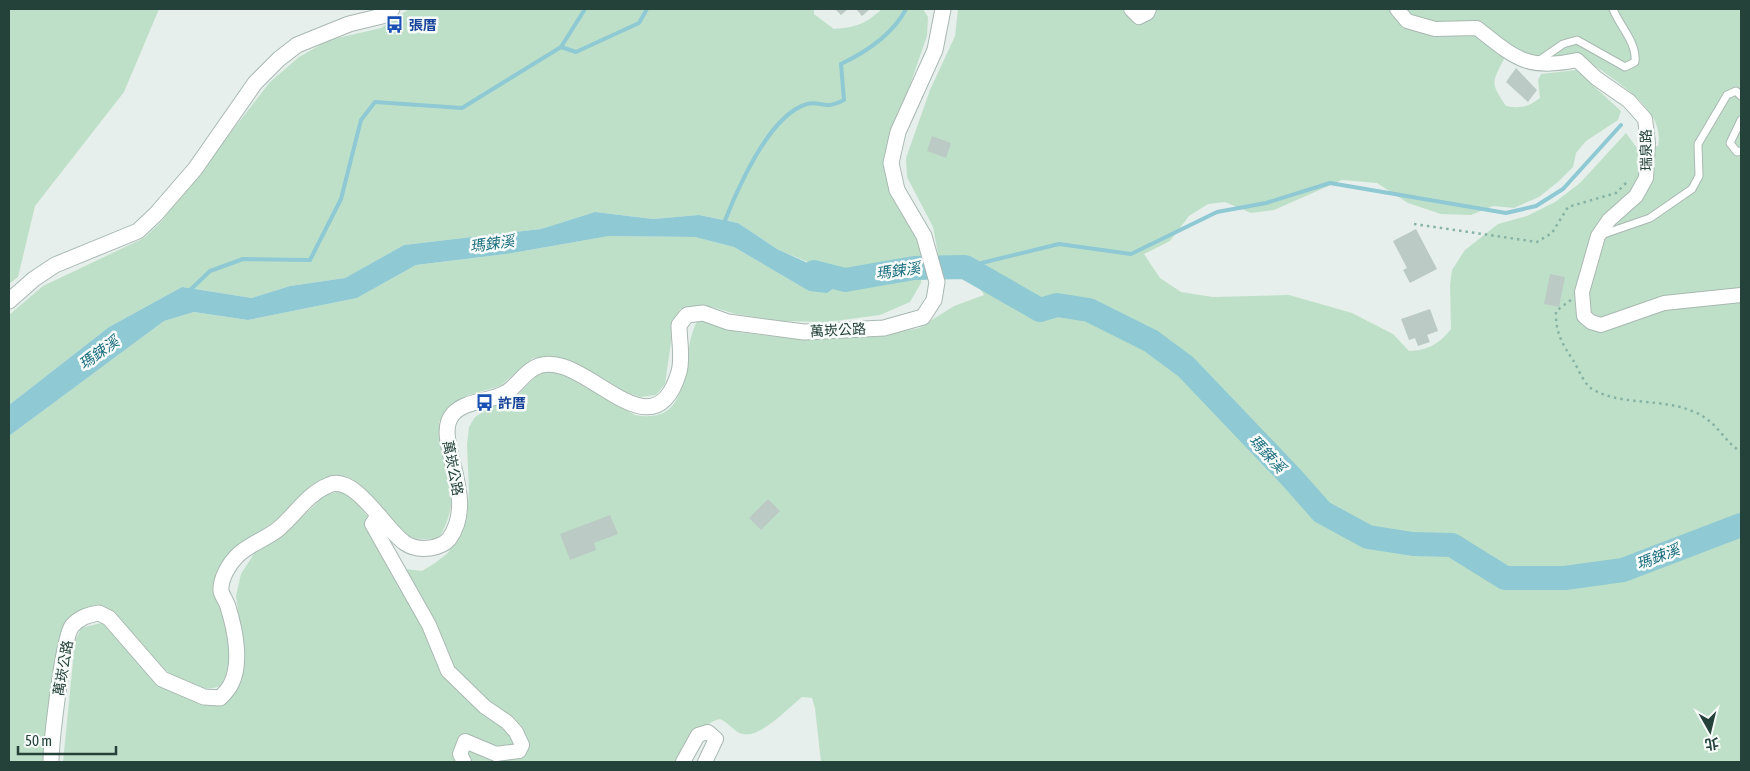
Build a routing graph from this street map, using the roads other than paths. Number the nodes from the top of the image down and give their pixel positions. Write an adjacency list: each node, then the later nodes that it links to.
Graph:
1 (392, 9): 13 (street)
2 (943, 9): 14 (street, 萬崁公路)
3 (1131, 9): 4 (street)
4 (1149, 9)
5 (1397, 9): 7 (street, 瑞泉路)
6 (1613, 9): 7 (lane)
7 (1533, 64): 11 (street, 瑞泉路)
8 (1741, 96): 11 (lane)
9 (1741, 120): 10 (lane)
10 (1741, 151)
11 (1598, 236): 12 (street, 瑞泉路)
12 (1741, 295)
13 (9, 301)
14 (378, 515): 15 (street, 萬崁公路); 16 (street)
15 (51, 762)
16 (464, 762)
17 (683, 762): 18 (street)
18 (705, 762)

